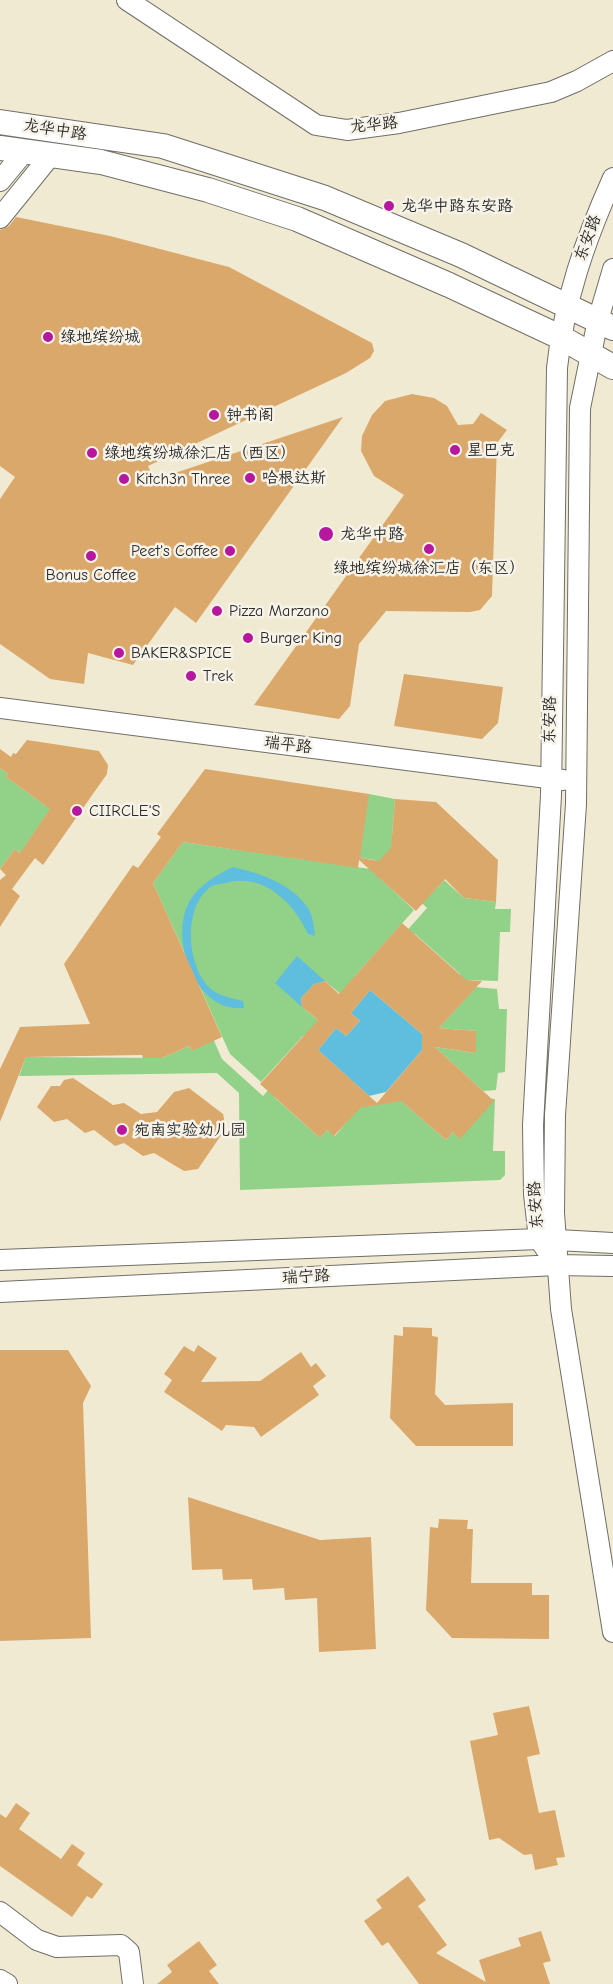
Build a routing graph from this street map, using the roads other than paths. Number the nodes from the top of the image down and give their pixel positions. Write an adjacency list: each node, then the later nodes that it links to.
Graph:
1 (127, 0): 2 (street, 龙华路)
2 (613, 61)
3 (0, 122): 11 (main road, 龙华中路)
4 (0, 148): 5 (main road, 龙华中路)
5 (24, 152): 6 (main road, 龙华中路); 8 (street)
6 (51, 155): 9 (street); 13 (main road, 龙华中路)
7 (613, 178): 11 (street, 东安路)
8 (0, 182)
9 (0, 218)
10 (613, 269): 12 (street, 东安路)
11 (566, 306): 12 (main road, 龙华中路); 13 (street, 东安路)
12 (605, 324): 14 (street, 东安路)
13 (560, 338): 14 (main road, 龙华中路); 17 (street, 东安路)
14 (591, 355): 15 (main road, 龙华中路); 18 (street, 东安路)
15 (613, 367)
16 (0, 708): 17 (street, 瑞平路)
17 (551, 779): 18 (street, 瑞平路); 19 (street, 东安路)
18 (576, 780): 19 (street, 东安路)
19 (548, 1239): 20 (street, 瑞宁路); 21 (street, 瑞宁路); 22 (street, 东安路)
20 (613, 1243)
21 (0, 1260)
22 (557, 1265): 23 (street, 瑞宁路); 24 (street, 瑞宁路); 25 (street, 东安路)
23 (613, 1266)
24 (0, 1292)
25 (613, 1632)
26 (0, 1912): 27 (street)
27 (133, 1984)

